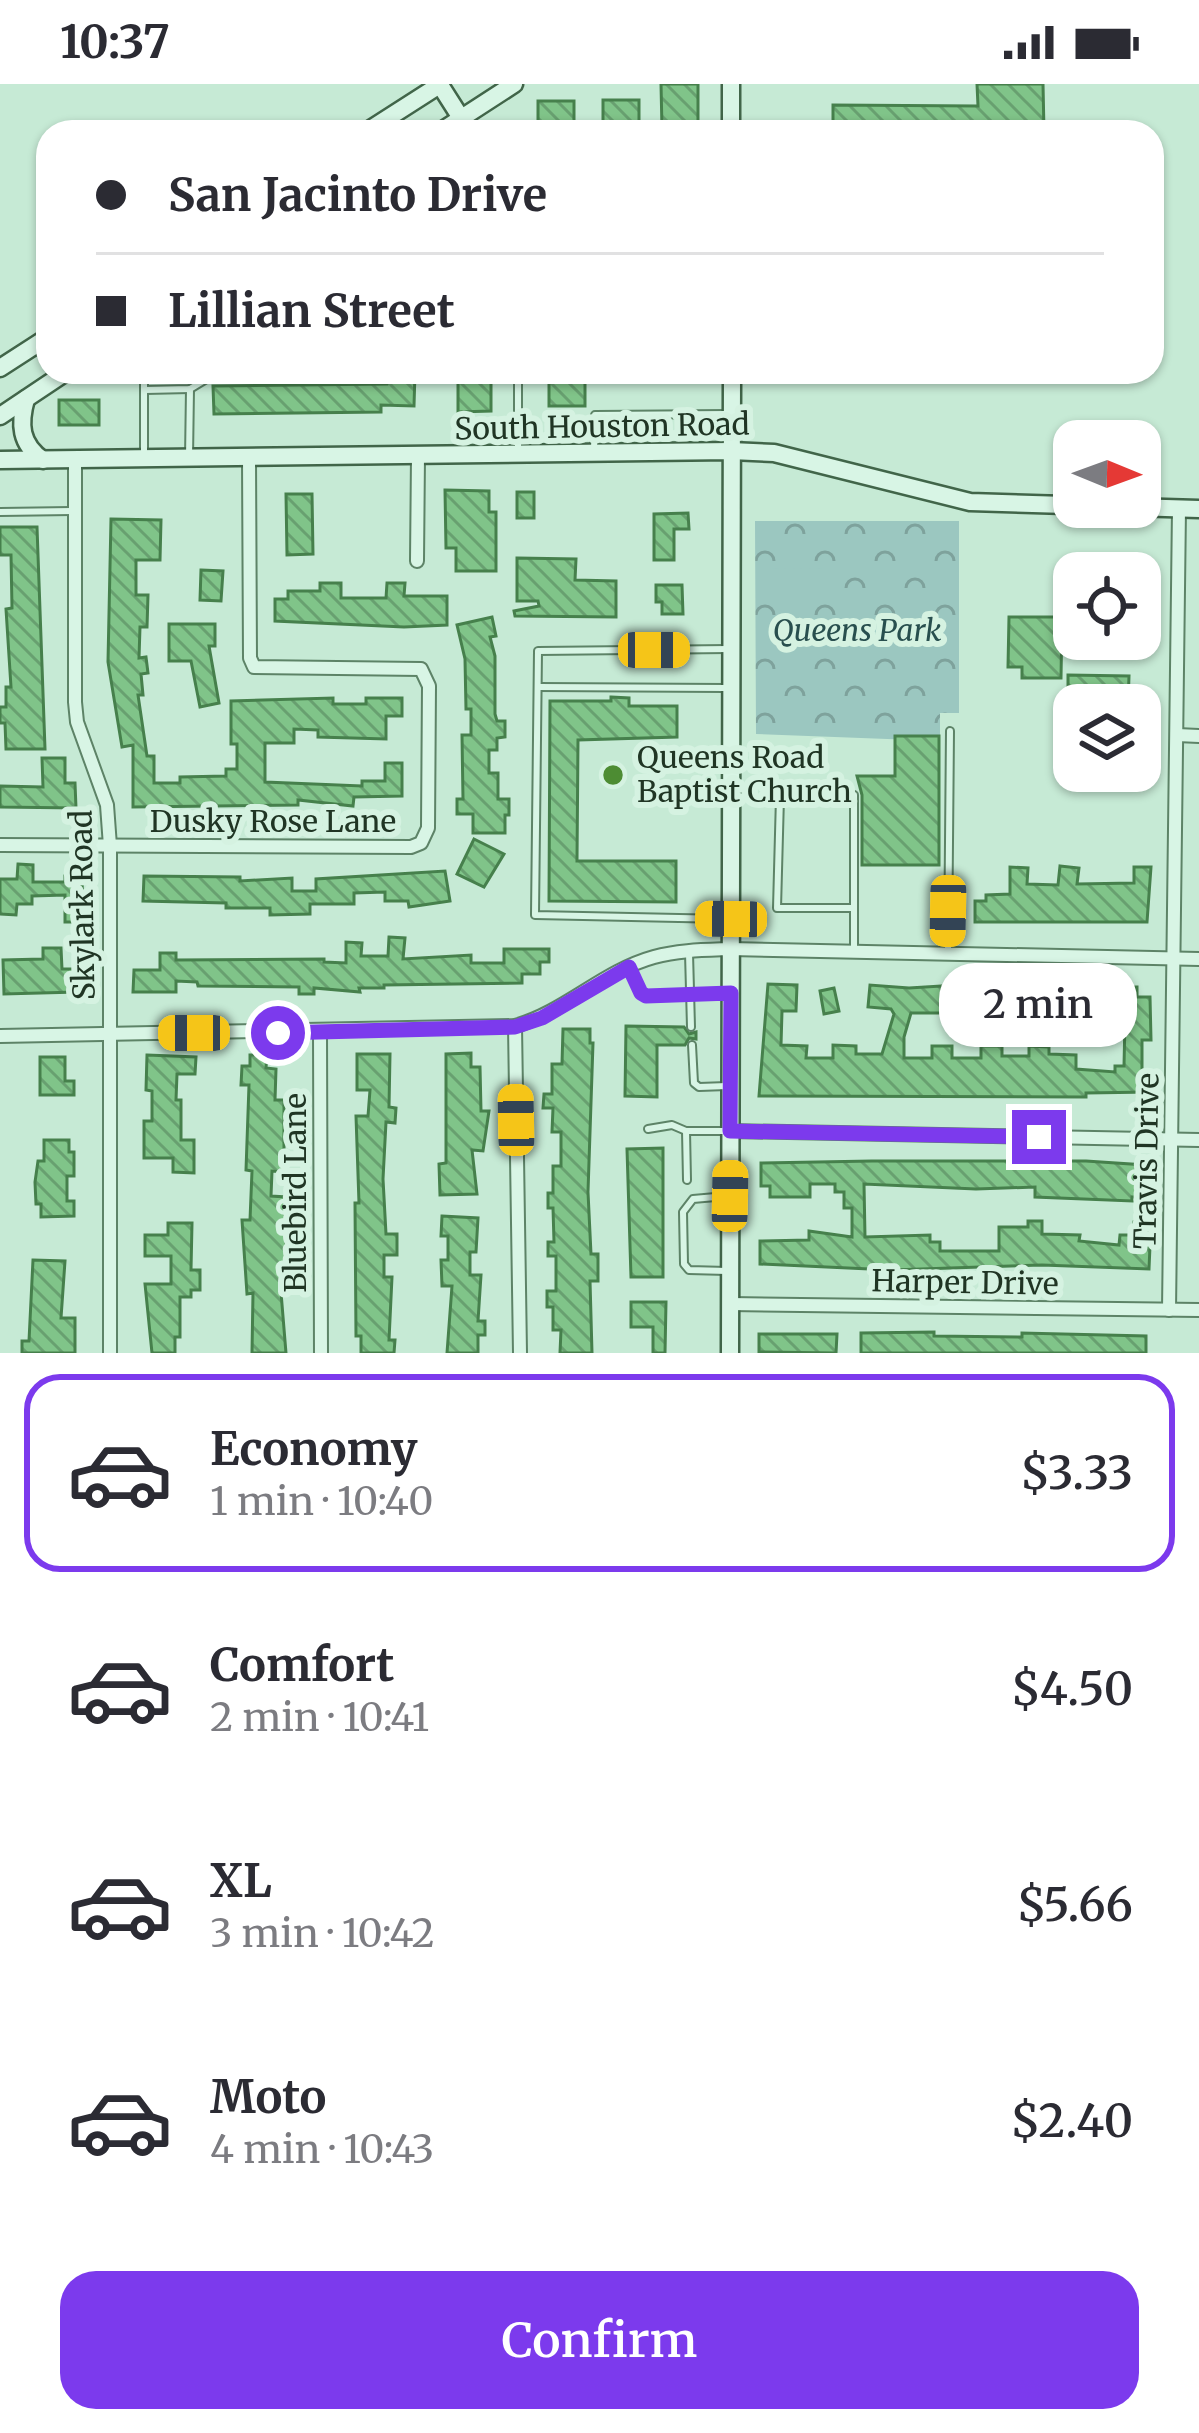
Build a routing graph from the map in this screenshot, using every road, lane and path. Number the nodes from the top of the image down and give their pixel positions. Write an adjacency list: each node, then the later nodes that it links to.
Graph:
1 (441, 84): 4 (street); 5 (street)
2 (514, 84): 6 (street)
3 (731, 84): 7 (street)
4 (385, 120)
5 (462, 120)
6 (471, 120)
7 (731, 120)
8 (36, 345): 9 (street)
9 (0, 368)
10 (48, 384): 17 (street)
11 (145, 384): 16 (lane)
12 (198, 384): 15 (lane)
13 (518, 384): 22 (lane)
14 (732, 384): 18 (street)
15 (190, 389): 16 (lane); 25 (lane)
16 (145, 390): 29 (lane)
17 (26, 399): 19 (street); 27 (street)
18 (731, 414): 20 (street); 21 (lane)
19 (0, 416)
20 (731, 451): 21 (street, South Houston Road); 30 (street, South Houston Road); 35 (street)
21 (593, 454): 22 (street, South Houston Road)
22 (518, 455): 23 (street, South Houston Road)
23 (418, 457): 24 (street, South Houston Road); 34 (street)
24 (249, 458): 25 (street, South Houston Road); 42 (street, Dusky Rose Lane)
25 (188, 459): 29 (street, South Houston Road)
26 (0, 460): 27 (street, South Houston Road)
27 (43, 460): 28 (street, South Houston Road)
28 (76, 460): 29 (street, South Houston Road); 32 (street, Skylark Road)
29 (143, 460)
30 (1179, 509): 31 (street, South Houston Road); 39 (street, Travis Drive)
31 (1199, 509)
32 (75, 511): 33 (lane); 42 (street, Skylark Road)
33 (0, 512)
34 (417, 561)
35 (731, 649): 36 (lane); 37 (street)
36 (538, 687): 37 (lane); 44 (lane)
37 (732, 688): 44 (street)
38 (950, 731): 48 (lane)
39 (1177, 735): 40 (street); 49 (street, Travis Drive)
40 (1199, 736)
41 (0, 845): 42 (street, Dusky Rose Lane)
42 (110, 846): 57 (street, Skylark Road)
43 (854, 908): 43 (lane); 47 (lane)
44 (731, 919): 45 (street)
45 (731, 949): 46 (street); 47 (street); 52 (street)
46 (689, 951): 51 (street); 53 (lane)
47 (854, 953): 48 (street)
48 (948, 956): 49 (street)
49 (1174, 959): 50 (street); 65 (street, Travis Drive)
50 (1199, 959)
51 (629, 967): 53 (lane); 54 (street)
52 (731, 993): 53 (lane); 60 (street)
53 (690, 997): 55 (lane)
54 (515, 1027): 56 (street); 74 (street)
55 (691, 1028)
56 (320, 1032): 57 (street); 73 (street, Bluebird Lane)
57 (110, 1034): 58 (street); 72 (street, Skylark Road)
58 (0, 1036)
59 (692, 1045): 60 (lane)
60 (731, 1085): 63 (street)
61 (648, 1129): 62 (lane)
62 (686, 1131): 63 (lane); 66 (lane)
63 (730, 1131): 65 (street); 67 (street)
64 (1199, 1139): 65 (street)
65 (1172, 1140): 70 (street, Travis Drive)
66 (687, 1180)
67 (730, 1196): 68 (street); 68 (lane)
68 (730, 1271): 69 (street)
69 (730, 1304): 70 (street, Harper Drive); 75 (street)
70 (1169, 1310): 71 (street, Harper Drive)
71 (1199, 1310)
72 (110, 1353)
73 (321, 1353)
74 (520, 1353)
75 (730, 1353)

